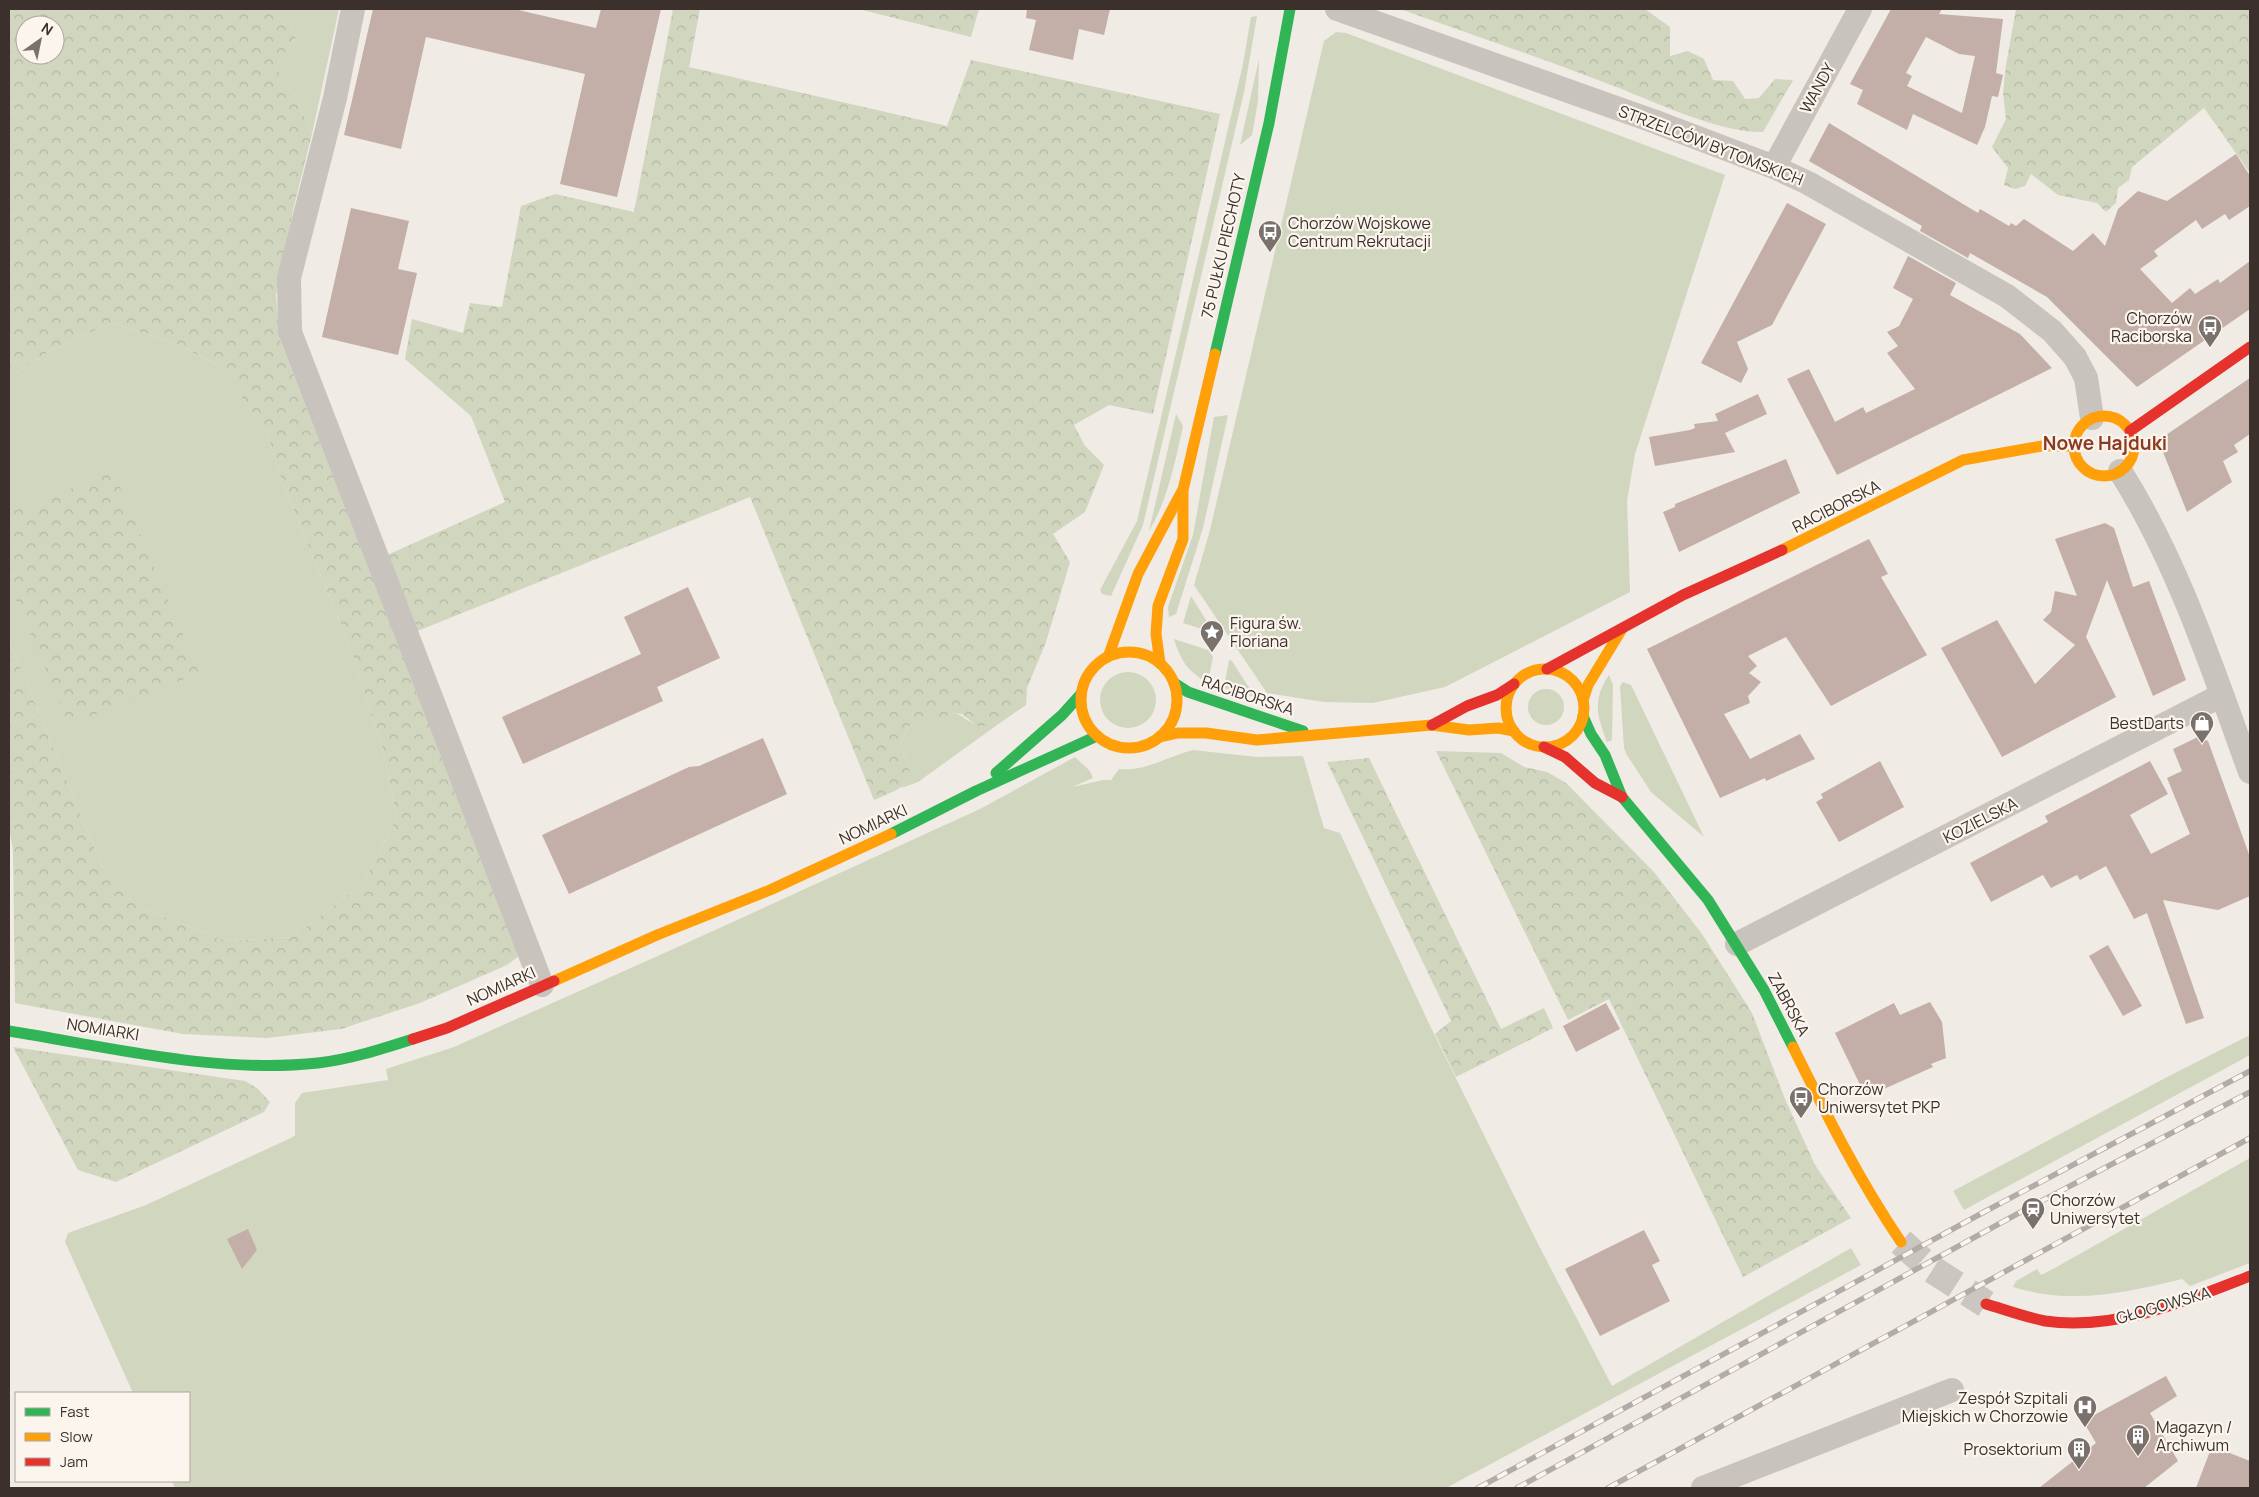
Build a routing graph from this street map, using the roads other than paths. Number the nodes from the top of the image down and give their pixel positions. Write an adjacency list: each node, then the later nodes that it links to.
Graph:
1 (353, 9): 32 (street)
2 (1290, 9): 11 (street, 75 PUŁKU PIECHOTY)
3 (1337, 9): 5 (street, STRZELCÓW BYTOMSKICH)
4 (1860, 9): 5 (street, WANDY)
5 (1774, 167): 7 (street, STRZELCÓW BYTOMSKICH)
6 (2250, 347): 8 (street)
7 (2092, 418): 8 (street); 9 (street)
8 (2130, 431): 10 (street)
9 (2074, 446): 10 (street); 12 (street, RACIBORSKA)
10 (2120, 471): 19 (street)
11 (1183, 490): 13 (street, 75 PUŁKU PIECHOTY); 14 (street, 75 PUŁKU PIECHOTY)
12 (1622, 629): 15 (street, RACIBORSKA); 20 (street, RACIBORSKA)
13 (1108, 657): 14 (street); 18 (street)
14 (1160, 663): 16 (street)
15 (1547, 669): 17 (street); 20 (street)
16 (1174, 684): 24 (street, RACIBORSKA); 26 (street)
17 (1514, 684): 22 (street, RACIBORSKA); 23 (street)
18 (1081, 694): 25 (street); 29 (street, NOMIARKI)
19 (2222, 695): 28 (street); 31 (street, KOZIELSKA)
20 (1583, 700): 21 (street)
21 (1583, 716): 27 (street); 30 (street, ZABRSKA)
22 (1432, 725): 23 (street, RACIBORSKA); 24 (street, RACIBORSKA)
23 (1514, 731): 27 (street)
24 (1314, 734): 26 (street, RACIBORSKA)
25 (1097, 736): 26 (street); 29 (street, NOMIARKI)
26 (1160, 737)
27 (1544, 746): 30 (street, ZABRSKA)
28 (2250, 772)
29 (976, 791): 32 (street, NOMIARKI)
30 (1622, 797): 31 (street, ZABRSKA)
31 (1737, 944): 34 (street, ZABRSKA)
32 (542, 985): 33 (street, NOMIARKI)
33 (9, 1031)
34 (1901, 1242)
35 (2250, 1276): 36 (street, GŁOGOWSKA)
36 (1986, 1304)
37 (1952, 1390): 38 (street)
38 (1703, 1488)

